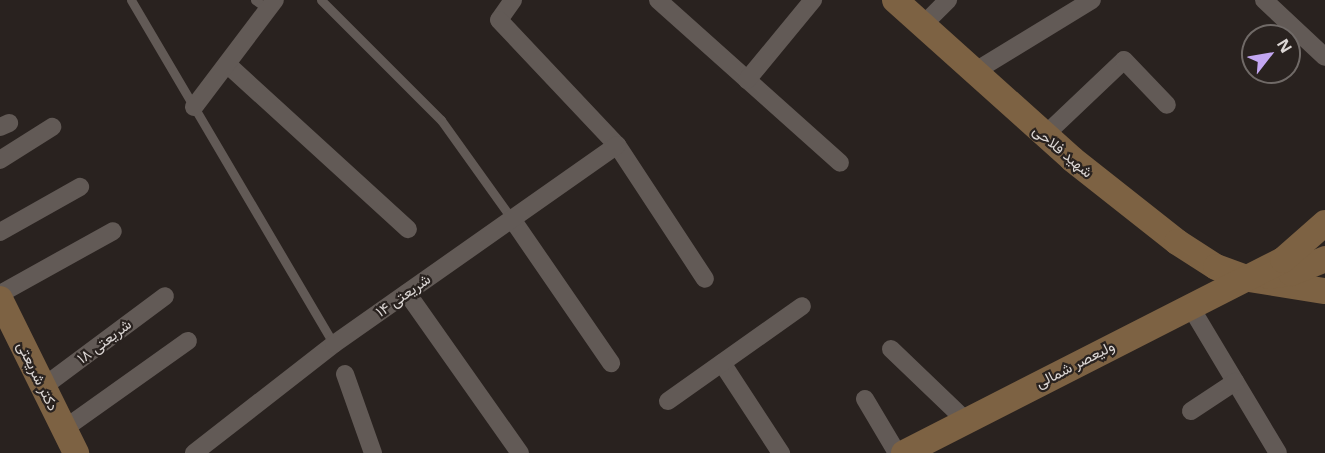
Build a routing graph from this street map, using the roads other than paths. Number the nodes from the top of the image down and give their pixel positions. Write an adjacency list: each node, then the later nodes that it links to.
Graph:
1 (131, 0): 17 (lane)
2 (321, 0): 24 (lane)
3 (513, 0): 20 (street)
4 (658, 0): 15 (street)
5 (813, 0): 15 (street)
6 (895, 0): 11 (street, شهید فلاحی)
7 (948, 0): 11 (street)
8 (1092, 0): 14 (street)
9 (1264, 0): 12 (street)
10 (266, 3): 13 (street)
11 (922, 26): 14 (street, شهید فلاحی)
12 (1325, 57)
13 (227, 64): 17 (street); 26 (street)
14 (974, 72): 19 (street, شهید فلاحی)
15 (747, 80): 22 (street)
16 (1167, 105): 19 (street)
17 (194, 107): 40 (lane)
18 (52, 127): 21 (street)
19 (1044, 136): 31 (street, شهید فلاحی)
20 (617, 145): 24 (street, شریعتی ۱۴); 30 (street)
21 (0, 160)
22 (840, 163)
23 (80, 187): 28 (street)
24 (512, 219): 33 (street, شریعتی ۱۴); 42 (street)
25 (1325, 223): 31 (street)
26 (408, 230)
27 (113, 231): 34 (street)
28 (0, 232)
29 (1325, 259): 31 (street)
30 (705, 279)
31 (1249, 279): 32 (street, شهید فلاحی); 38 (street, ولیعصر شمالی)
32 (1325, 291)
33 (407, 292): 40 (street, شریعتی ۱۴); 56 (street)
34 (0, 294)
35 (165, 296): 46 (street, شریعتی ۱۸)
36 (0, 299): 46 (street, دکتر شریعتی)
37 (802, 306): 43 (street)
38 (1190, 306): 45 (street); 50 (street, ولیعصر شمالی)
39 (188, 340): 51 (street)
40 (334, 344): 54 (street, شریعتی ۱۴)
41 (891, 350): 50 (street)
42 (610, 363)
43 (722, 363): 48 (street); 57 (street)
44 (345, 374): 55 (street)
45 (1235, 382): 49 (street); 58 (street)
46 (43, 387): 51 (street, دکتر شریعتی)
47 (865, 399): 52 (street)
48 (668, 401)
49 (1191, 411)
50 (965, 420): 52 (street, ولیعصر شمالی)
51 (64, 429): 53 (street, دکتر شریعتی)
52 (912, 451)
53 (76, 453)
54 (195, 453)
55 (373, 453)
56 (520, 453)
57 (781, 453)
58 (1278, 453)

